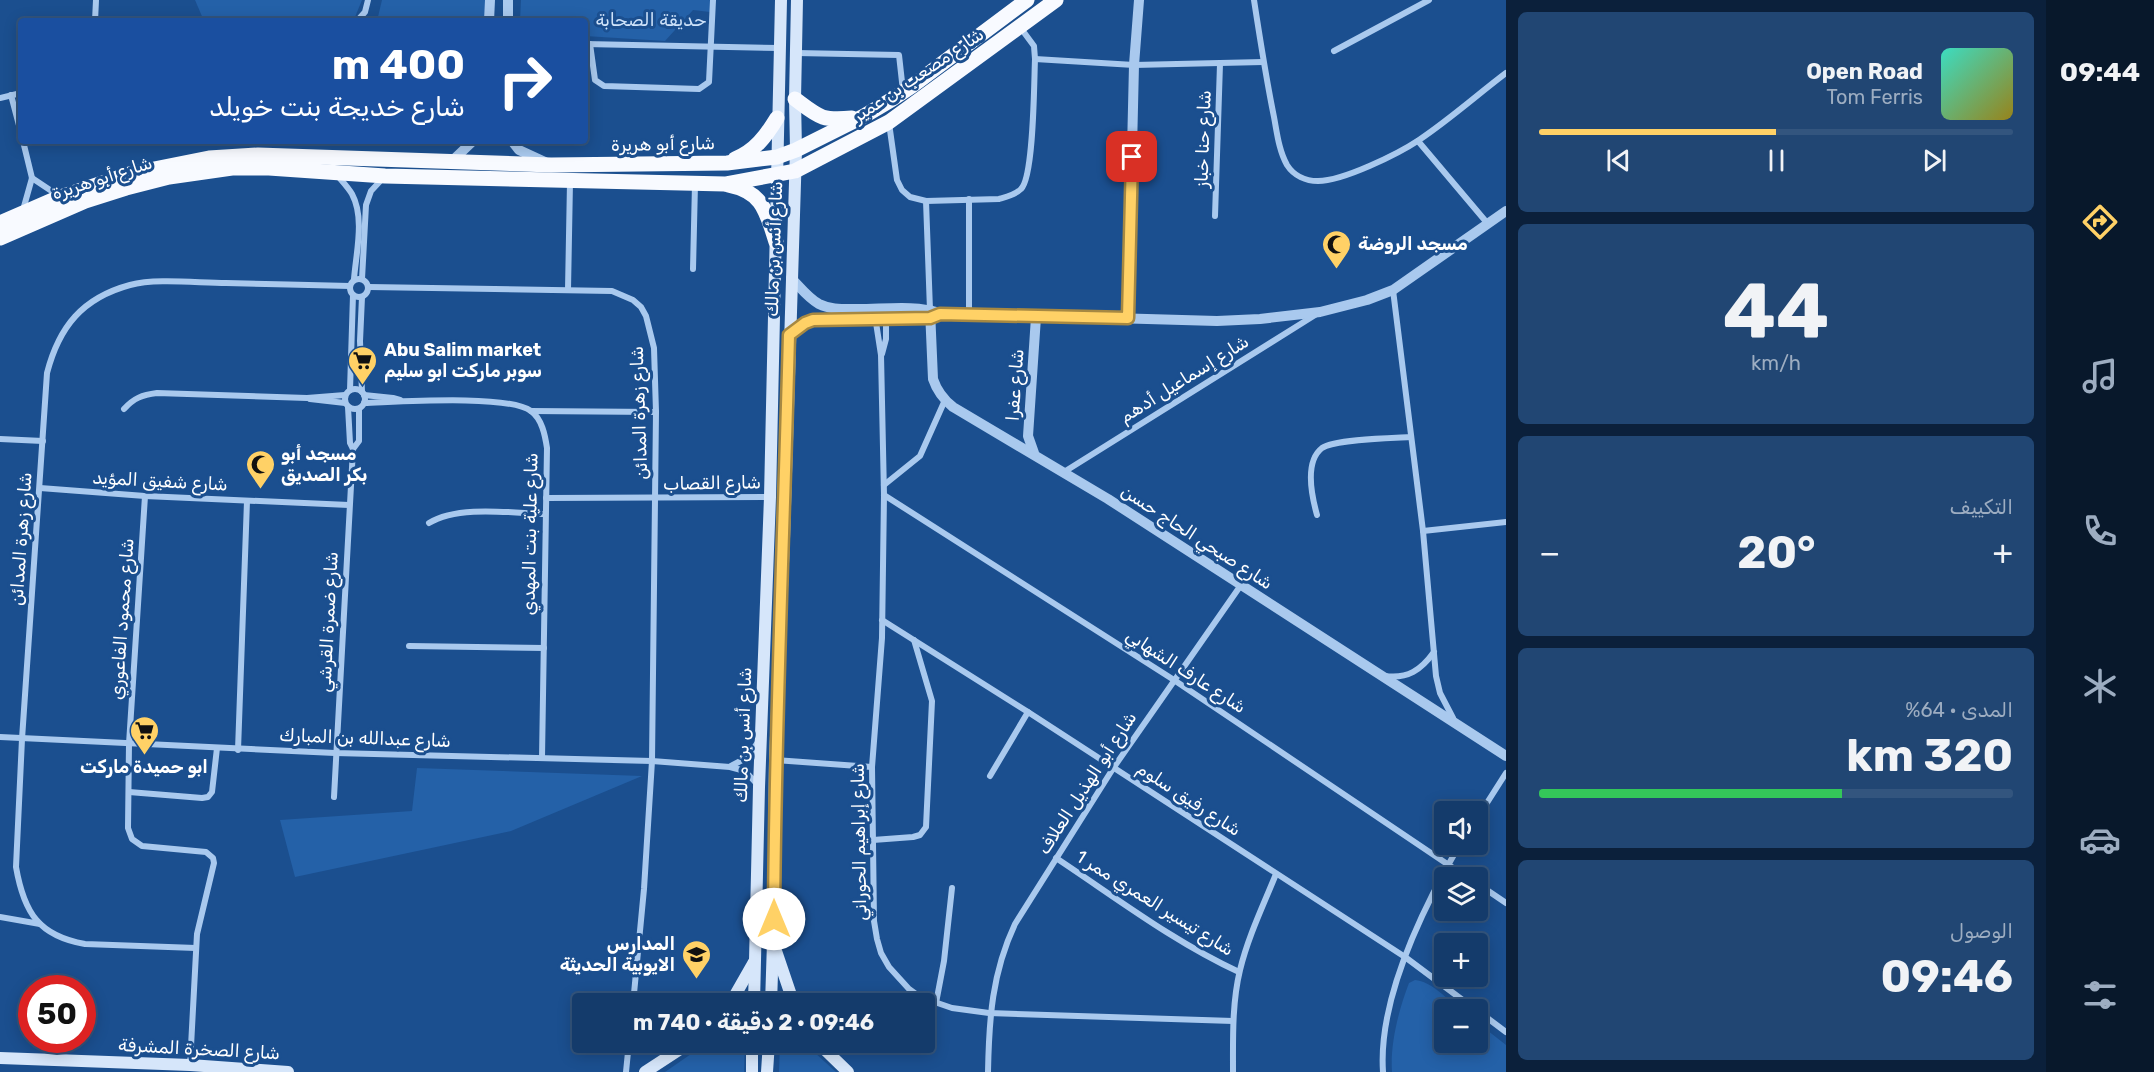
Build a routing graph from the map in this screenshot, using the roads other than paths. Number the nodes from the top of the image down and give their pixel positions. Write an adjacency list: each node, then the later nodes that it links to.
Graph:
1 (96, 0): 13 (street)
2 (368, 0): 14 (street)
3 (490, 0): 15 (street)
4 (508, 0): 16 (street)
5 (713, 0): 19 (street)
6 (781, 0): 20 (main road, شارع أنس بن مالك)
7 (797, 0): 22 (main road, شارع أنس بن مالك)
8 (1027, 0): 28 (highway, شارع مصعب بن عمير)
9 (1056, 0): 17 (highway, شارع مصعب بن عمير)
10 (1139, 0): 26 (street)
11 (1254, 0): 24 (street)
12 (1429, 0): 21 (street)
13 (95, 18)
14 (360, 18)
15 (489, 18)
16 (508, 18)
17 (1020, 27): 23 (street); 36 (highway, شارع مصعب بن عمير)
18 (588, 44): 19 (street); 19 (street)
19 (712, 46): 20 (street)
20 (780, 48): 34 (main road, شارع أنس بن مالك)
21 (1334, 51)
22 (795, 53): 28 (street); 32 (main road, شارع أنس بن مالك)
23 (1035, 59): 26 (street); 55 (street)
24 (1263, 62): 25 (street); 37 (street)
25 (1220, 64): 26 (street); 59 (street, شارع حنا خباز)
26 (1134, 65): 78 (street)
27 (1506, 73): 37 (street)
28 (903, 92): 33 (highway, شارع مصعب بن عمير)
29 (18, 94): 30 (street)
30 (11, 95): 31 (street); 35 (street)
31 (0, 98)
32 (795, 99): 33 (highway); 41 (main road, شارع أنس بن مالك)
33 (864, 116): 41 (highway, شارع مصعب بن عمير)
34 (777, 118): 42 (main road, شارع أنس بن مالك); 44 (highway)
35 (18, 122)
36 (889, 123): 46 (highway, شارع مصعب بن عمير); 56 (street)
37 (1418, 141): 61 (street)
38 (24, 144): 50 (street)
39 (470, 144): 43 (street)
40 (514, 144): 45 (street)
41 (796, 150): 42 (highway, شارع أبو هريرة); 46 (main road, شارع أنس بن مالك)
42 (777, 157): 44 (highway, شارع أبو هريرة); 48 (main road, شارع أنس بن مالك)
43 (452, 161): 45 (highway, شارع أبو هريرة); 54 (highway, شارع أبو هريرة)
44 (727, 163): 45 (highway, شارع أبو هريرة)
45 (551, 165)
46 (795, 171): 48 (highway, شارع أبو هريرة); 65 (main road, شارع أنس بن مالك)
47 (337, 174): 49 (highway, شارع أبو هريرة); 62 (highway, شارع أبو هريرة); 66 (street)
48 (777, 175): 53 (highway, شارع أبو هريرة); 63 (main road, شارع أنس بن مالك)
49 (385, 176): 51 (highway, شارع أبو هريرة); 66 (street)
50 (32, 178): 54 (street); 58 (street)
51 (570, 180): 52 (highway, شارع أبو هريرة); 69 (street)
52 (695, 183): 53 (highway, شارع أبو هريرة); 64 (street)
53 (725, 184): 63 (highway)
54 (60, 197): 58 (highway, شارع أبو هريرة)
55 (969, 200): 56 (street); 76 (street)
56 (926, 201): 75 (street)
57 (1506, 211): 61 (street)
58 (23, 213): 60 (highway, شارع أبو هريرة)
59 (1215, 216)
60 (0, 223)
61 (1488, 224): 70 (street)
62 (0, 238)
63 (776, 242): 102 (main road, شارع أنس بن مالك)
64 (693, 269)
65 (791, 278): 74 (street); 79 (main road, شارع أنس بن مالك)
66 (358, 279): 67 (street); 68 (street)
67 (350, 286): 71 (street); 94 (street, شارع زهرة المدائن)
68 (369, 287): 69 (street, شارع زهرة المدائن); 72 (street)
69 (568, 290): 91 (street, شارع زهرة المدائن)
70 (1393, 290): 73 (street); 92 (street)
71 (353, 295): 72 (street); 81 (street)
72 (362, 297): 82 (street)
73 (1320, 312): 78 (street); 97 (street, شارع إسماعيل أدهم)
74 (880, 314): 75 (street); 79 (street); 80 (street, شارع إبراهيم الحوراني); 80 (street, شارع إبراهيم الحوراني)
75 (933, 314): 76 (street); 85 (street)
76 (969, 315): 77 (street)
77 (1036, 317): 78 (street); 96 (street, شارع عفرا)
78 (1128, 318)
79 (789, 335): 131 (main road, شارع أنس بن مالك)
80 (881, 355): 98 (street, شارع إبراهيم الحوراني)
81 (348, 393): 82 (street); 83 (street); 87 (street)
82 (363, 393): 84 (street); 86 (street)
83 (307, 398): 87 (street); 88 (street)
84 (401, 400): 86 (street); 90 (street)
85 (945, 400): 96 (street, شارع صبحي الحاج حسن); 98 (street)
86 (364, 403): 89 (street)
87 (346, 405): 89 (street); 95 (street, شارع ضمرة القرشي)
88 (124, 409)
89 (359, 409): 95 (street, شارع ضمرة القرشي)
90 (531, 411): 91 (street); 103 (street, شارع علية بنت المهدي)
91 (656, 412): 104 (street, شارع زهرة المدائن)
92 (1411, 437): 108 (street); 111 (street)
93 (0, 439): 94 (street)
94 (43, 441): 99 (street, شارع زهرة المدائن)
95 (353, 449): 106 (street, شارع ضمرة القرشي)
96 (1035, 454): 97 (street, شارع صبحي الحاج حسن)
97 (1064, 472): 112 (street, شارع صبحي الحاج حسن)
98 (884, 485): 100 (street, شارع إبراهيم الحوراني)
99 (40, 488): 101 (street, شارع شفيق المؤيد); 124 (street, شارع زهرة المدائن)
100 (884, 495): 113 (street, شارع إبراهيم الحوراني); 119 (street, شارع عارف الشهابي)
101 (145, 496): 105 (street, شارع شفيق المؤيد); 125 (street, شارع محمود الفاعوري)
102 (770, 497): 104 (street, شارع القصاب); 122 (main road, شارع أنس بن مالك)
103 (546, 498): 104 (street, شارع القصاب); 107 (street, شارع علية بنت المهدي)
104 (657, 498): 132 (street, شارع زهرة المدائن)
105 (248, 501): 106 (street, شارع شفيق المؤيد); 127 (street)
106 (349, 505): 128 (street, شارع ضمرة القرشي)
107 (545, 514): 110 (street); 116 (street, شارع علية بنت المهدي)
108 (1317, 515)
109 (1506, 522): 111 (street)
110 (429, 523)
111 (1423, 531): 117 (street)
112 (1241, 585): 118 (street, شارع صبحي الحاج حسن); 119 (street, شارع أبو الهذيل العلاف)
113 (882, 620): 114 (street, شارع رفيق سلوم); 134 (street, شارع إبراهيم الحوراني)
114 (914, 640): 120 (street, شارع رفيق سلوم); 142 (street)
115 (410, 646): 116 (street)
116 (544, 648): 130 (street, شارع علية بنت المهدي)
117 (1434, 651): 118 (street); 121 (street)
118 (1377, 675): 121 (street, شارع صبحي الحاج حسن)
119 (1174, 680): 135 (street, شارع أبو الهذيل العلاف); 145 (street, شارع عارف الشهابي)
120 (1028, 712): 135 (street, شارع رفيق سلوم); 137 (street)
121 (1455, 722): 129 (street, شارع صبحي الحاج حسن)
122 (761, 736): 133 (street); 138 (main road, شارع أنس بن مالك)
123 (0, 737): 124 (street, شارع عبدالله بن المبارك)
124 (22, 739): 125 (street, شارع عبدالله بن المبارك); 152 (street, شارع زهرة المدائن)
125 (129, 744): 126 (street, شارع عبدالله بن المبارك); 139 (street)
126 (217, 748): 127 (street, شارع عبدالله بن المبارك); 139 (street)
127 (238, 750): 128 (street, شارع عبدالله بن المبارك)
128 (335, 753): 130 (street, شارع عبدالله بن المبارك); 140 (street, شارع ضمرة القرشي)
129 (1506, 756)
130 (542, 758): 132 (street, شارع عبدالله بن المبارك)
131 (775, 760): 134 (street); 153 (main road, شارع أنس بن مالك)
132 (652, 761): 133 (street, شارع عبدالله بن المبارك); 158 (street, شارع زهرة المدائن)
133 (730, 766): 138 (street, شارع عبدالله بن المبارك)
134 (872, 767): 142 (street, شارع إبراهيم الحوراني)
135 (1114, 767): 144 (street, شارع أبو الهذيل العلاف); 147 (street, شارع رفيق سلوم)
136 (1506, 773): 141 (street)
137 (990, 776)
138 (759, 788): 156 (main road, شارع أنس بن مالك)
139 (129, 792): 154 (street)
140 (334, 797)
141 (1488, 801)
142 (873, 840): 164 (street, شارع إبراهيم الحوراني)
143 (1453, 855): 145 (street)
144 (1056, 858): 157 (street, شارع تيسير العمري ممر 1); 165 (street, شارع أبو الهذيل العلاف)
145 (1448, 864): 146 (street, شارع عارف الشهابي); 155 (street)
146 (1452, 867)
147 (1276, 874): 155 (street, شارع رفيق سلوم); 157 (street)
148 (952, 888): 164 (street)
149 (1488, 891): 150 (street)
150 (1506, 903)
151 (0, 917): 152 (street)
152 (40, 924): 154 (street, شارع زهرة المدائن)
153 (773, 942): 161 (main road, شارع أنس بن مالك); 162 (main road)
154 (196, 948): 175 (street)
155 (1405, 957): 163 (street, شارع رفيق سلوم); 184 (street)
156 (755, 961): 159 (main road); 160 (main road, شارع أنس بن مالك)
157 (1239, 972): 167 (street)
158 (634, 993)
159 (736, 993)
160 (754, 993)
161 (771, 993)
162 (790, 993)
163 (1462, 999)
164 (936, 1003): 165 (street, شارع إبراهيم الحوراني)
165 (989, 1013): 167 (street, شارع إبراهيم الحوراني); 182 (street, شارع أبو الهذيل العلاف)
166 (1488, 1018): 168 (street, شارع رفيق سلوم)
167 (1233, 1021): 183 (street)
168 (1506, 1032)
169 (628, 1053): 177 (street)
170 (674, 1053): 178 (main road)
171 (752, 1053): 179 (main road)
172 (768, 1053): 180 (main road)
173 (828, 1053): 181 (main road)
174 (0, 1058): 175 (main road, شارع الصخرة المشرفة)
175 (197, 1069): 176 (main road, شارع الصخرة المشرفة)
176 (288, 1072)
177 (626, 1072)
178 (645, 1072)
179 (752, 1072)
180 (767, 1072)
181 (848, 1072)
182 (988, 1072)
183 (1233, 1072)
184 (1383, 1072)

